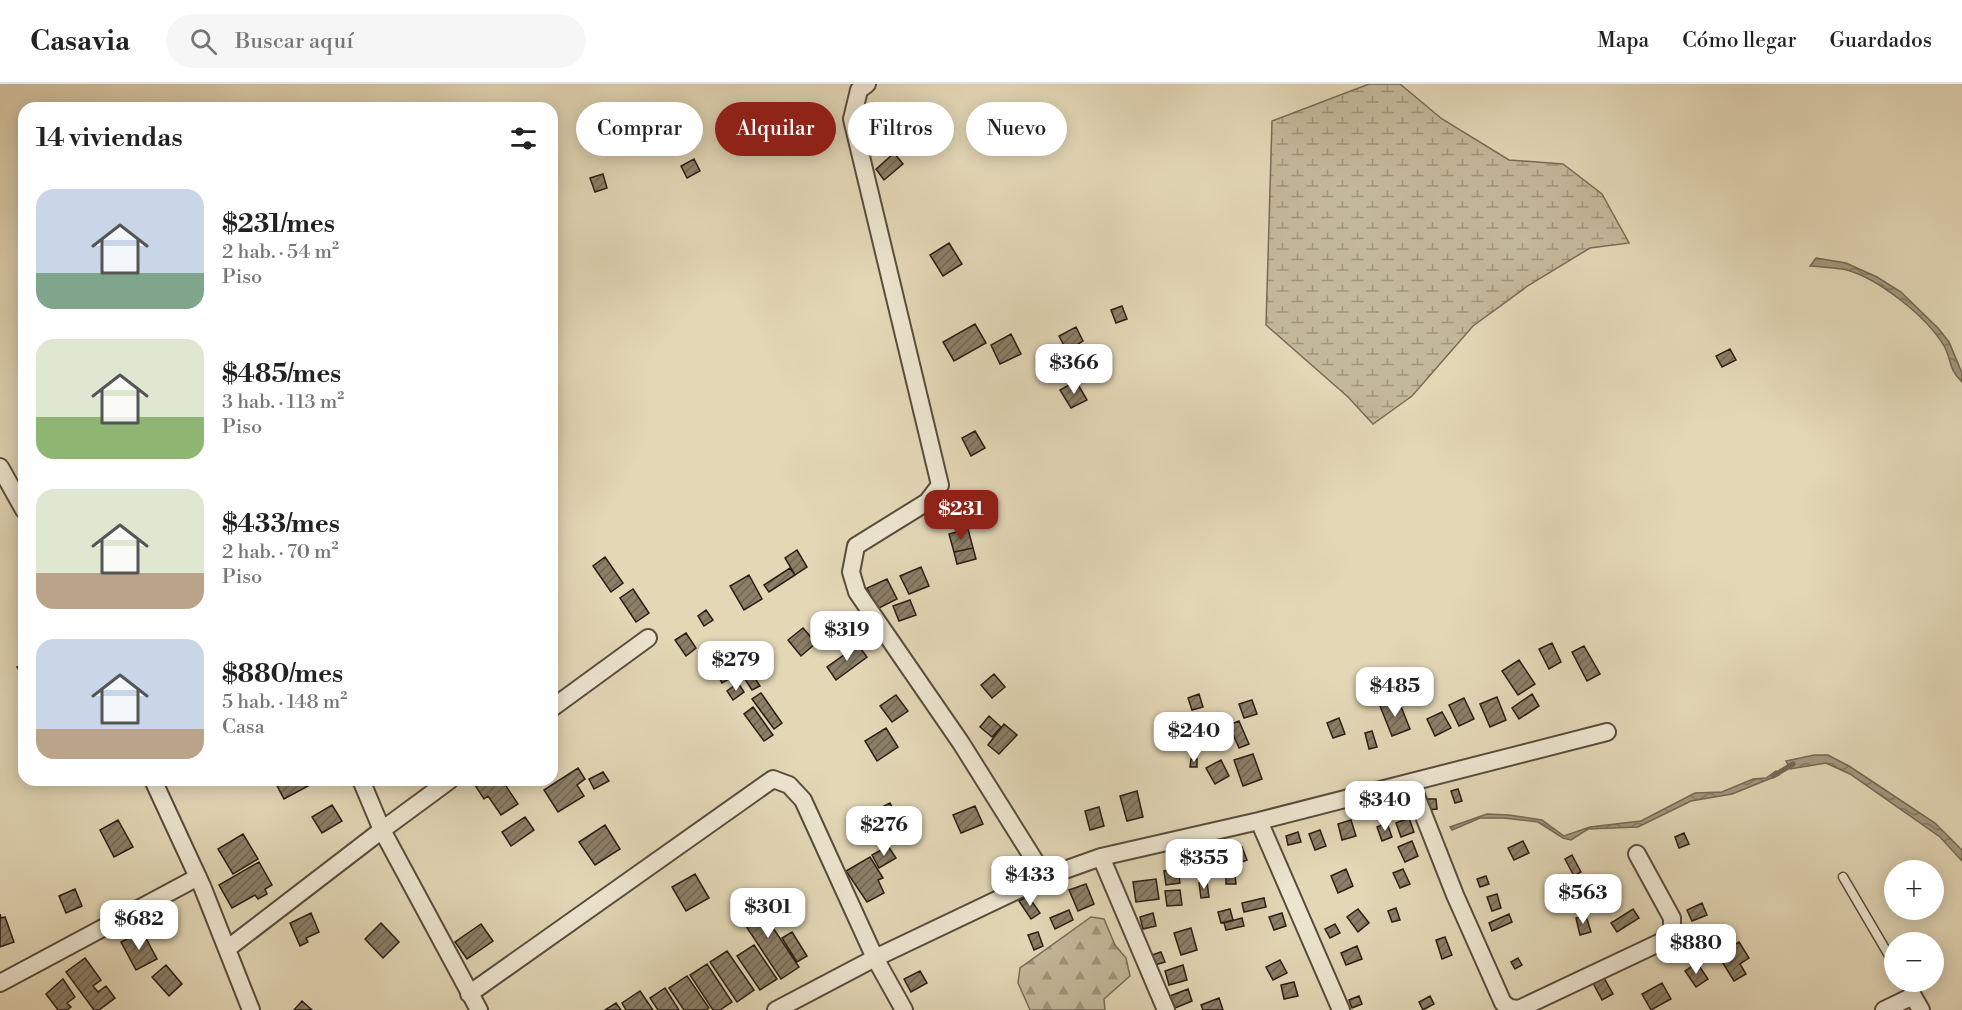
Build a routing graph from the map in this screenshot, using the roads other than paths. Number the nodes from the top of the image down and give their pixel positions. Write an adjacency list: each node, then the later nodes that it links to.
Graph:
1 (867, 84): 16 (street)
2 (0, 467): 3 (street)
3 (18, 499)
4 (648, 638): 5 (street)
5 (558, 704)
6 (1607, 732): 7 (street)
7 (1411, 783): 11 (street); 13 (street)
8 (156, 786): 15 (street)
9 (364, 786): 12 (street)
10 (442, 786): 12 (street)
11 (1259, 821): 14 (street); 29 (street)
12 (382, 830): 19 (street); 22 (street)
13 (1637, 854)
14 (1101, 857): 16 (street); 28 (street)
15 (198, 877): 19 (street); 21 (street)
16 (1045, 877): 20 (street)
17 (1843, 877): 18 (lane)
18 (1884, 947)
19 (227, 949): 24 (street)
20 (875, 958): 22 (street); 26 (street); 27 (street)
21 (0, 983)
22 (469, 994): 25 (street)
23 (1913, 996): 30 (street)
24 (251, 1010)
25 (479, 1010)
26 (776, 1010)
27 (904, 1010)
28 (1167, 1010)
29 (1341, 1010)
30 (1884, 1010)

